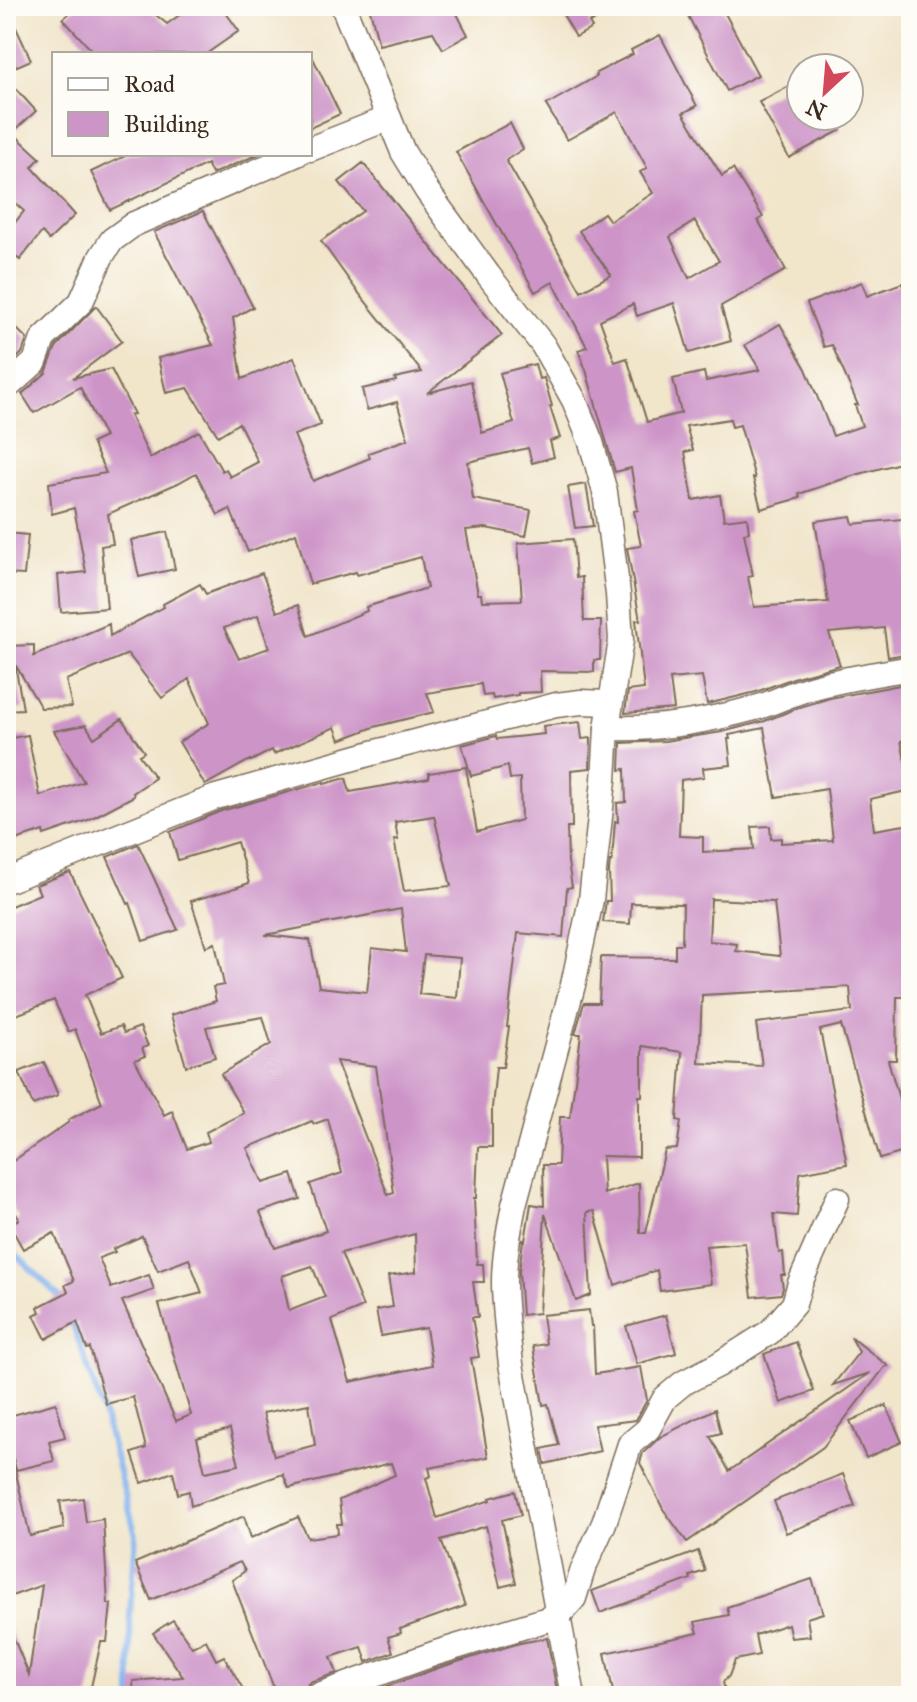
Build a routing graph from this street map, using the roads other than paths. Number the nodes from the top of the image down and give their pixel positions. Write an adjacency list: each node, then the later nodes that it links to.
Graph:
1 (343, 6): 2 (street)
2 (389, 118): 3 (street); 7 (street)
3 (312, 148)
4 (292, 156): 5 (street)
5 (6, 388)
6 (911, 668): 8 (street)
7 (610, 703): 8 (street); 9 (street)
8 (607, 728): 11 (street)
9 (6, 881)
10 (837, 1199): 11 (street)
11 (558, 1616): 12 (street); 13 (street)
12 (316, 1696)
13 (573, 1696)

